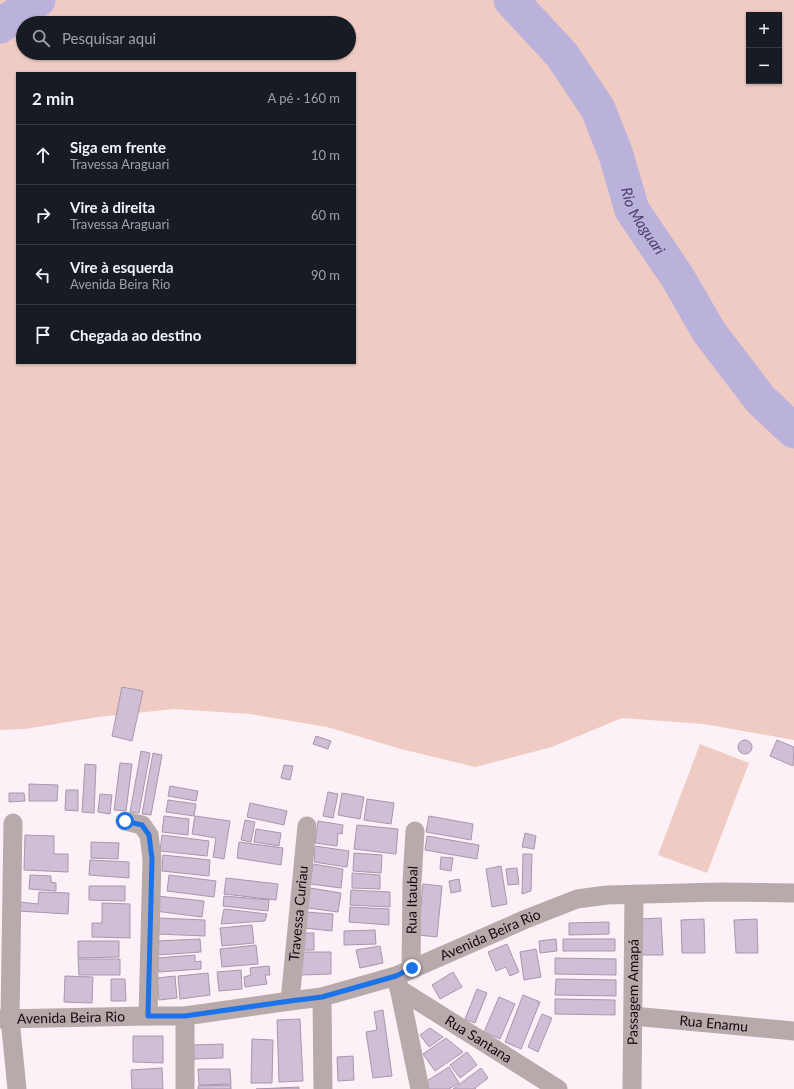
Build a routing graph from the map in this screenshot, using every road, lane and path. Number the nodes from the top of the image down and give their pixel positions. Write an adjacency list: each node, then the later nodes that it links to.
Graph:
1 (125, 821): 10 (street)
2 (13, 823): 13 (street)
3 (307, 826): 9 (street, Travessa Curiau)
4 (415, 831): 7 (street, Rua Itaubal)
5 (794, 893): 6 (street, Avenida Beira Rio)
6 (634, 894): 7 (street, Avenida Beira Rio); 12 (street, Passagem Amapá)
7 (402, 978): 8 (street, Avenida Beira Rio); 18 (street, Rua Itaubal); 19 (street, Rua Santana)
8 (322, 997): 9 (street, Avenida Beira Rio); 17 (street)
9 (290, 1001): 11 (street, Avenida Beira Rio)
10 (148, 1016): 11 (street, Avenida Beira Rio); 13 (street, Avenida Beira Rio)
11 (185, 1016): 16 (street)
12 (633, 1016): 14 (street, Rua Enamu); 20 (street, Passagem Amapá)
13 (5, 1019): 15 (street)
14 (794, 1031)
15 (17, 1089)
16 (185, 1089)
17 (323, 1089)
18 (420, 1089)
19 (558, 1089)
20 (632, 1089)

